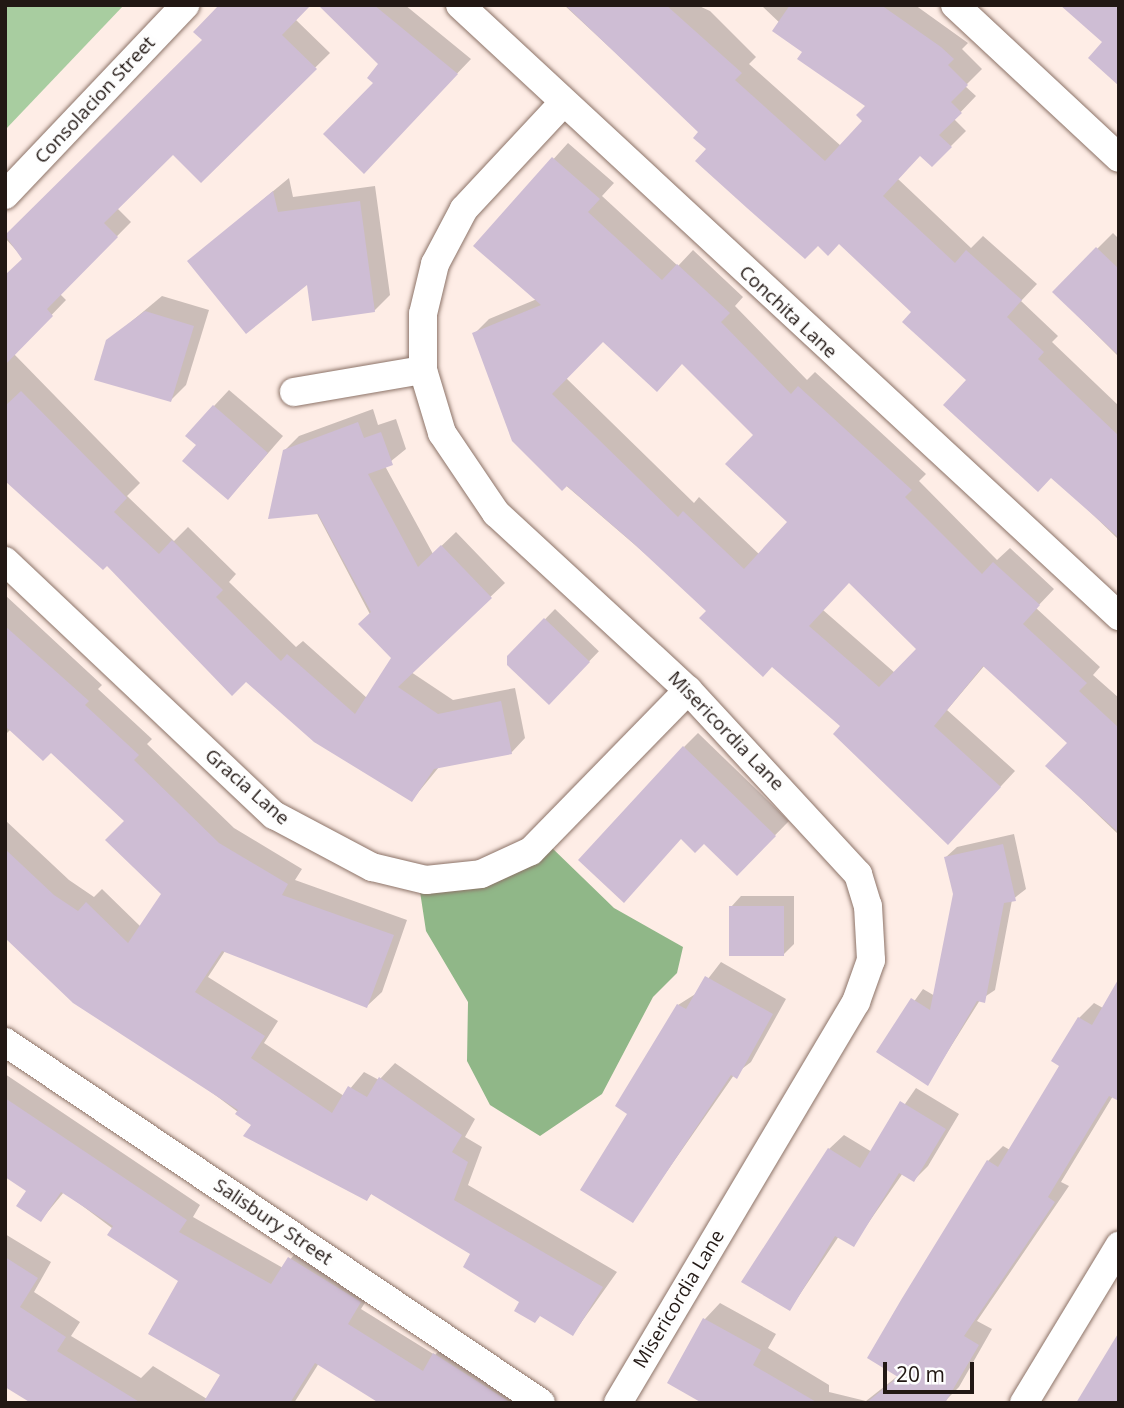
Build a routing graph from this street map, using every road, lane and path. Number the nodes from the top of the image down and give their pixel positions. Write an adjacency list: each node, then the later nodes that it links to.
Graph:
1 (185, 5): 6 (street, Consolacion Street)
2 (460, 5): 4 (street, Conchita Lane)
3 (954, 5): 5 (street)
4 (562, 104): 7 (street, Misericordia Lane); 10 (street, Conchita Lane)
5 (1119, 158)
6 (5, 195)
7 (423, 370): 8 (street); 11 (street, Misericordia Lane)
8 (294, 392)
9 (5, 561): 11 (street, Gracia Lane)
10 (1119, 616)
11 (688, 690): 15 (street, Misericordia Lane)
12 (5, 1042): 14 (street, Salisbury Street)
13 (1119, 1246): 16 (street)
14 (541, 1403)
15 (618, 1403)
16 (1024, 1403)

